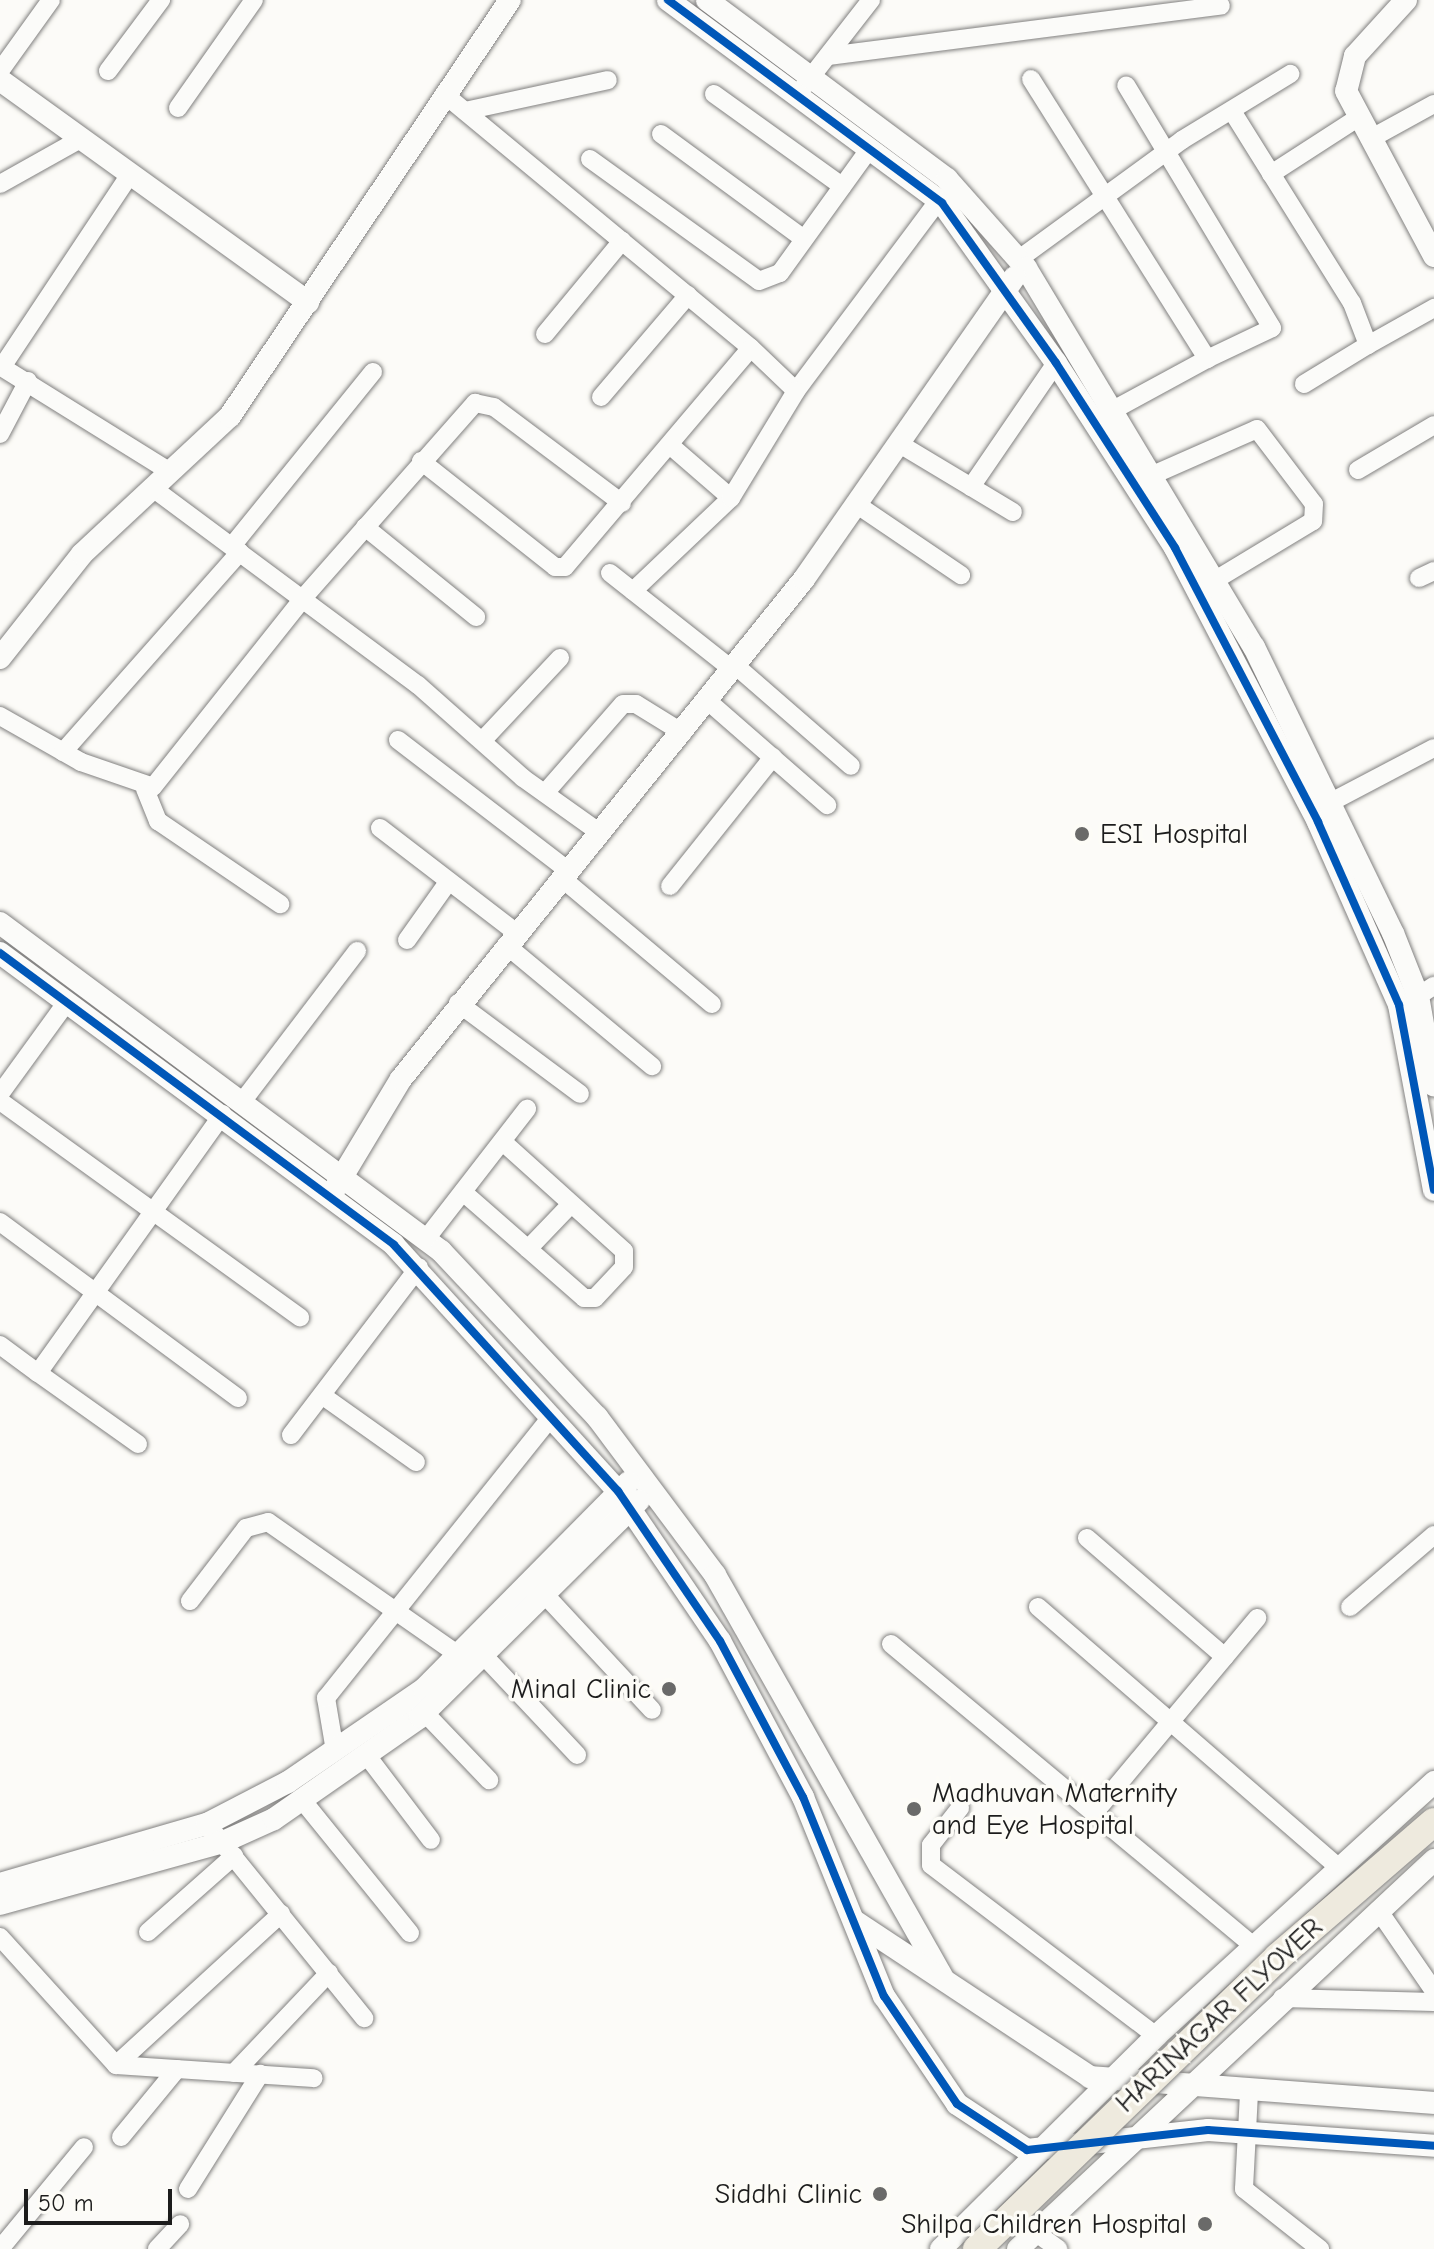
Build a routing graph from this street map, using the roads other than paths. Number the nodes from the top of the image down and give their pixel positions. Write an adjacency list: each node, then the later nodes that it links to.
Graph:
1 (51, 0): 11 (street)
2 (161, 0): 12 (street)
3 (254, 0): 22 (street)
4 (510, 0): 18 (street)
5 (668, 0): 20 (street)
6 (707, 0): 10 (street)
7 (871, 0): 10 (street)
8 (1406, 0): 25 (street)
9 (1221, 6): 10 (street)
10 (821, 65): 20 (street); 41 (street)
11 (0, 71)
12 (108, 71)
13 (1290, 74): 24 (street)
14 (1031, 79): 36 (street)
15 (0, 80): 28 (street)
16 (608, 80): 23 (street)
17 (1126, 85): 30 (street)
18 (444, 94): 23 (street); 44 (street)
19 (714, 94): 35 (street)
20 (797, 94): 29 (street)
21 (1434, 104): 27 (street)
22 (178, 108)
23 (465, 111): 39 (street)
24 (1232, 111): 30 (street); 32 (street)
25 (1359, 117): 27 (street); 32 (street)
26 (661, 134): 38 (street)
27 (1370, 139): 40 (street)
28 (77, 141): 33 (street); 34 (street)
29 (870, 148): 35 (street); 37 (street)
30 (1167, 151): 36 (street); 49 (street)
31 (590, 159): 38 (street)
32 (1271, 174): 47 (street)
33 (129, 176): 44 (street); 51 (street)
34 (0, 184)
35 (842, 186): 38 (street)
36 (1105, 193): 41 (street); 49 (street)
37 (939, 200): 42 (street); 55 (street)
38 (804, 239)
39 (622, 241): 43 (street); 46 (street)
40 (1434, 256)
41 (1023, 264): 42 (street); 57 (street)
42 (1006, 285): 50 (street); 60 (street)
43 (688, 295): 48 (street); 56 (street)
44 (308, 302): 64 (street)
45 (1434, 308): 47 (street)
46 (545, 334)
47 (1368, 345): 54 (street)
48 (751, 348): 55 (street); 61 (street)
49 (1207, 359): 57 (street)
50 (1056, 363): 66 (street); 107 (street)
51 (1, 366): 53 (street)
52 (373, 372): 73 (street)
53 (28, 381): 59 (street); 64 (street)
54 (1304, 384)
55 (796, 391): 68 (street)
56 (601, 397)
57 (1115, 409): 65 (street)
58 (1434, 425): 63 (street)
59 (0, 434)
60 (898, 443): 66 (street); 70 (street)
61 (671, 446): 68 (street); 69 (street)
62 (421, 461): 69 (street); 69 (street); 72 (street)
63 (1358, 470)
64 (170, 472): 67 (street)
65 (1155, 474): 76 (street); 76 (street)
66 (971, 487): 71 (street)
67 (154, 489): 73 (street); 80 (street)
68 (731, 498): 77 (street)
69 (622, 503)
70 (856, 504): 75 (street); 82 (street)
71 (1013, 512)
72 (365, 527): 78 (street); 79 (street)
73 (236, 549): 78 (street); 88 (street)
74 (610, 573): 77 (street)
75 (961, 575)
76 (1217, 579): 94 (street)
77 (633, 591): 82 (street)
78 (304, 597): 87 (street); 92 (street)
79 (476, 617)
80 (1, 654)
81 (560, 658): 87 (street)
82 (735, 668): 83 (street); 91 (street)
83 (709, 702): 85 (street); 90 (street)
84 (0, 716): 88 (street)
85 (683, 733): 93 (street); 97 (street)
86 (398, 740): 98 (street)
87 (482, 741): 93 (street)
88 (63, 752): 92 (street)
89 (1431, 756): 94 (street)
90 (773, 757): 95 (street); 100 (street)
91 (851, 766)
92 (145, 789): 101 (street)
93 (545, 793): 97 (street)
94 (1331, 802): 107 (street)
95 (827, 805)
96 (380, 828): 99 (street)
97 (600, 833): 98 (street)
98 (567, 876): 103 (street); 110 (street)
99 (449, 881): 103 (street); 104 (street)
100 (670, 886)
101 (280, 904)
102 (0, 923): 116 (street)
103 (512, 939): 109 (street); 111 (street)
104 (407, 940)
105 (357, 951): 116 (street)
106 (0, 953): 108 (street)
107 (1417, 997): 112 (street); 120 (street)
108 (66, 1003): 113 (street); 116 (street)
109 (458, 1003): 114 (street); 119 (street)
110 (712, 1004)
111 (652, 1066)
112 (1434, 1086)
113 (0, 1094)
114 (580, 1094)
115 (0, 1101): 124 (street)
116 (232, 1108): 119 (street); 122 (street); 124 (street)
117 (527, 1109): 118 (street)
118 (502, 1141): 121 (street); 123 (street)
119 (344, 1174): 122 (street); 126 (street)
120 (1434, 1190)
121 (463, 1192): 126 (street); 127 (street)
122 (332, 1195): 128 (street)
123 (571, 1204): 127 (street); 127 (street)
124 (153, 1211): 129 (street); 130 (street)
125 (0, 1222): 129 (street)
126 (426, 1239): 139 (street)
127 (528, 1249)
128 (419, 1267): 133 (street); 135 (street)
129 (96, 1293): 132 (street); 134 (street)
130 (300, 1317)
131 (0, 1345): 132 (street)
132 (38, 1373): 137 (street)
133 (323, 1396): 136 (street); 138 (street)
134 (238, 1398)
135 (552, 1416): 140 (street); 147 (street)
136 (291, 1435)
137 (138, 1444)
138 (416, 1462)
139 (645, 1480): 140 (street); 159 (street)
140 (624, 1500): 143 (street); 150 (street); 162 (street)
141 (1434, 1535): 146 (street)
142 (1087, 1538): 151 (street)
143 (547, 1597): 152 (street); 153 (street)
144 (190, 1601): 147 (street)
145 (1038, 1607): 155 (street)
146 (1350, 1607)
147 (394, 1608): 150 (street); 156 (street)
148 (1257, 1618): 151 (street)
149 (891, 1644): 165 (street)
150 (459, 1655): 156 (street)
151 (1225, 1657): 155 (street)
152 (486, 1658): 154 (street); 157 (street)
153 (652, 1710)
154 (425, 1713): 158 (street); 160 (street)
155 (1172, 1721): 165 (street); 171 (street)
156 (335, 1751): 167 (street)
157 (577, 1755)
158 (368, 1757): 163 (street); 168 (street)
159 (826, 1777): 162 (street); 182 (street)
160 (489, 1780)
161 (1434, 1782): 171 (street)
162 (800, 1791): 176 (street)
163 (303, 1801): 169 (street); 178 (street)
164 (960, 1808): 187 (street)
165 (1095, 1812): 180 (street)
166 (1434, 1822): 209 (main road, HARINAGAR FLYOVER, bridge)
167 (207, 1824): 169 (street); 172 (street)
168 (431, 1840)
169 (228, 1849): 173 (street); 175 (street); 177 (street)
170 (1434, 1860): 174 (street)
171 (1338, 1867): 180 (street)
172 (0, 1884)
173 (0, 1904)
174 (1379, 1911): 183 (street); 184 (street)
175 (281, 1914): 181 (street); 188 (street)
176 (853, 1918): 182 (street); 202 (street)
177 (148, 1932)
178 (410, 1933)
179 (0, 1937): 188 (street)
180 (1254, 1946): 187 (street)
181 (329, 1973): 186 (street); 190 (street)
182 (942, 1976): 193 (street)
183 (1434, 1991)
184 (1282, 1998): 185 (street); 194 (street)
185 (1434, 2002)
186 (364, 2018)
187 (1156, 2036): 193 (street)
188 (116, 2065): 189 (street)
189 (177, 2069): 190 (street); 198 (street)
190 (234, 2073): 191 (street)
191 (260, 2074): 192 (street); 203 (street)
192 (314, 2078)
193 (1113, 2079): 194 (street); 202 (street)
194 (1185, 2087): 195 (street); 199 (street)
195 (1249, 2093): 196 (street); 197 (street)
196 (1434, 2103)
197 (1245, 2133): 199 (street); 200 (street); 212 (street)
198 (121, 2137)
199 (1131, 2138): 202 (street); 205 (street)
200 (1434, 2146)
201 (84, 2147): 206 (street)
202 (1043, 2149): 208 (street)
203 (188, 2189)
204 (180, 2224): 207 (street)
205 (1035, 2232): 210 (street); 211 (street)
206 (0, 2249)
207 (157, 2249)
208 (941, 2249)
209 (977, 2249)
210 (1018, 2249)
211 (1058, 2249)
212 (1320, 2249)

